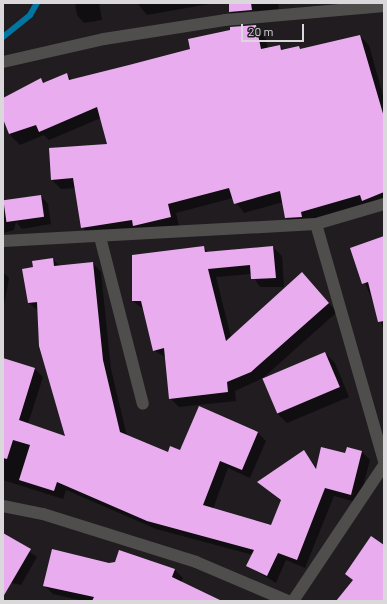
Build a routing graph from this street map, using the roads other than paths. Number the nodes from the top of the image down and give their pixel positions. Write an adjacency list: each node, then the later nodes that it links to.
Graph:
1 (384, 6): 2 (street)
2 (3, 62)
3 (384, 204): 4 (street)
4 (316, 224): 5 (street); 8 (street)
5 (100, 237): 6 (street); 7 (street)
6 (3, 241)
7 (143, 404)
8 (384, 461)
9 (384, 465): 12 (street)
10 (3, 506): 11 (street)
11 (288, 601)
12 (293, 601)

